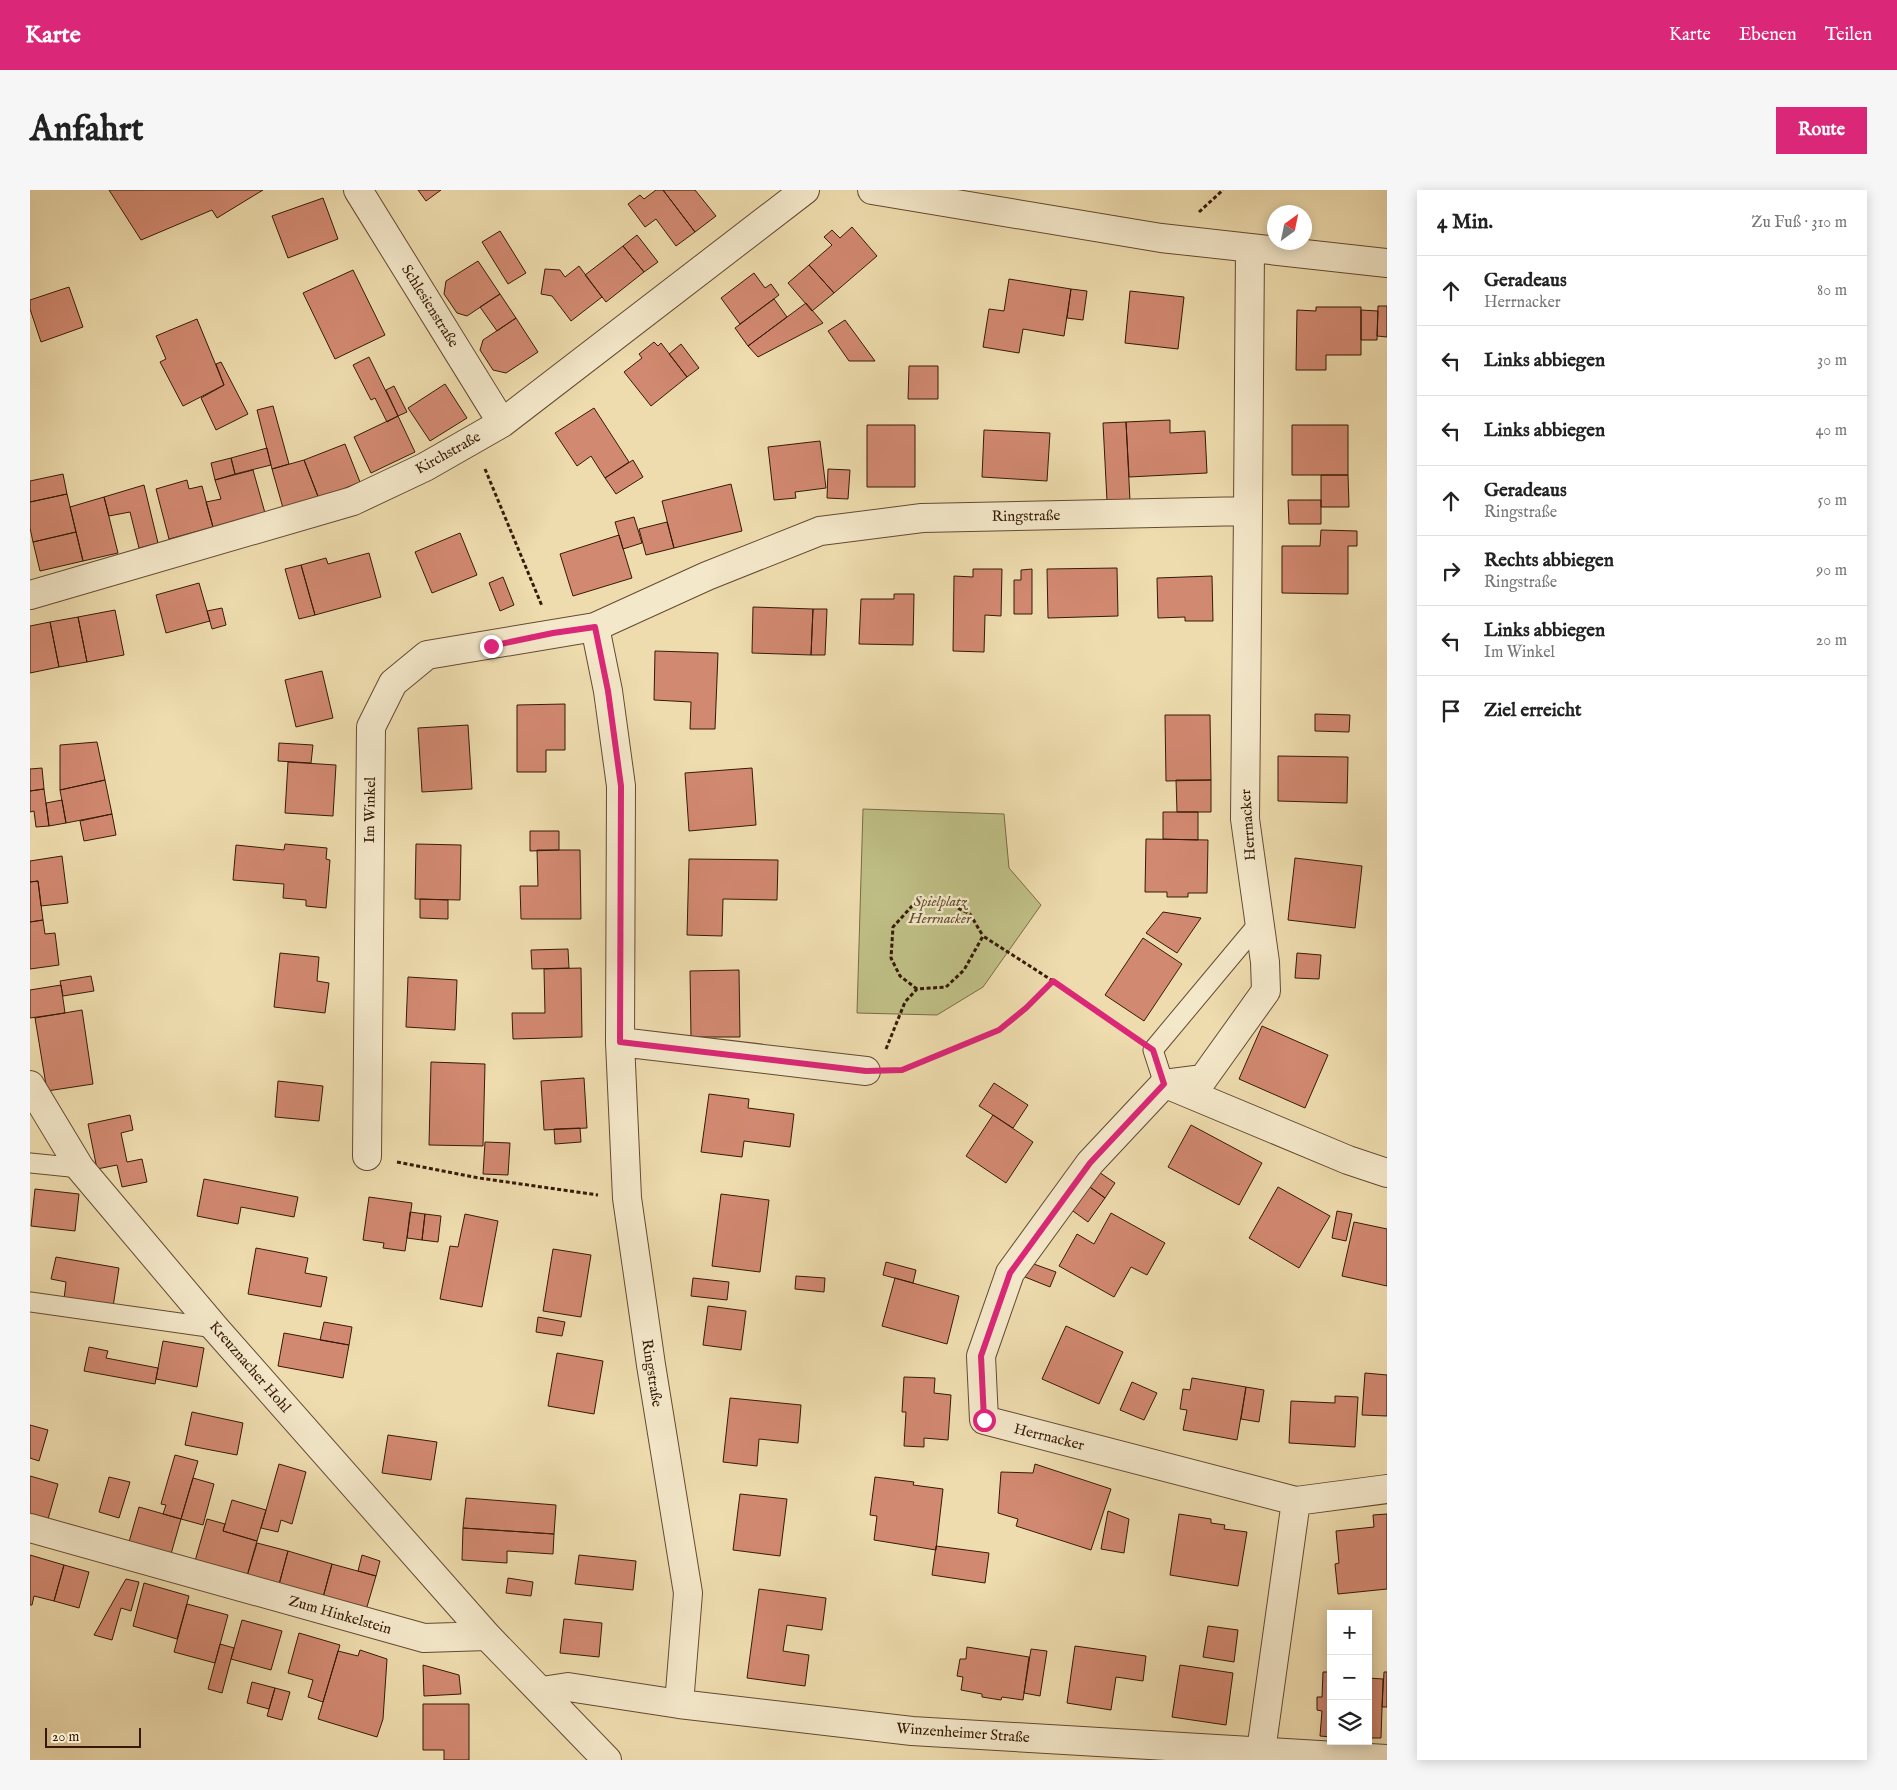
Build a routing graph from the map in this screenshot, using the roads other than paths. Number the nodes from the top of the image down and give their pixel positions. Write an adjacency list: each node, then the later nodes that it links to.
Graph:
1 (358, 190): 6 (street, Schlesienstraße)
2 (805, 190): 6 (street, Kirchstraße)
3 (872, 190): 4 (street)
4 (1250, 248): 5 (street); 7 (street)
5 (1387, 263)
6 (502, 422): 8 (street, Kirchstraße)
7 (1248, 511): 9 (street, Ringstraße); 10 (street, Herrnacker)
8 (30, 596)
9 (595, 627): 11 (street, Ringstraße); 15 (street, Im Winkel)
10 (1259, 924): 13 (lane); 13 (street, Herrnacker)
11 (620, 1042): 12 (street); 26 (street, Ringstraße)
12 (866, 1071)
13 (1164, 1084): 18 (street); 22 (street, Herrnacker)
14 (30, 1086): 17 (street, Kreuznacher Hohl)
15 (367, 1156)
16 (30, 1163): 17 (lane)
17 (80, 1168): 20 (street, Kreuznacher Hohl)
18 (1387, 1174)
19 (30, 1302): 20 (lane)
20 (215, 1328): 24 (street, Kreuznacher Hohl)
21 (1387, 1489): 22 (street, Herrnacker)
22 (1296, 1501): 27 (street)
23 (30, 1528): 24 (street, Zum Hinkelstein)
24 (487, 1636): 25 (street)
25 (542, 1691): 26 (street, Winzenheimer Straße); 29 (street)
26 (680, 1704): 27 (street, Winzenheimer Straße)
27 (1261, 1751): 28 (street, Winzenheimer Straße)
28 (1387, 1759)
29 (607, 1760)

